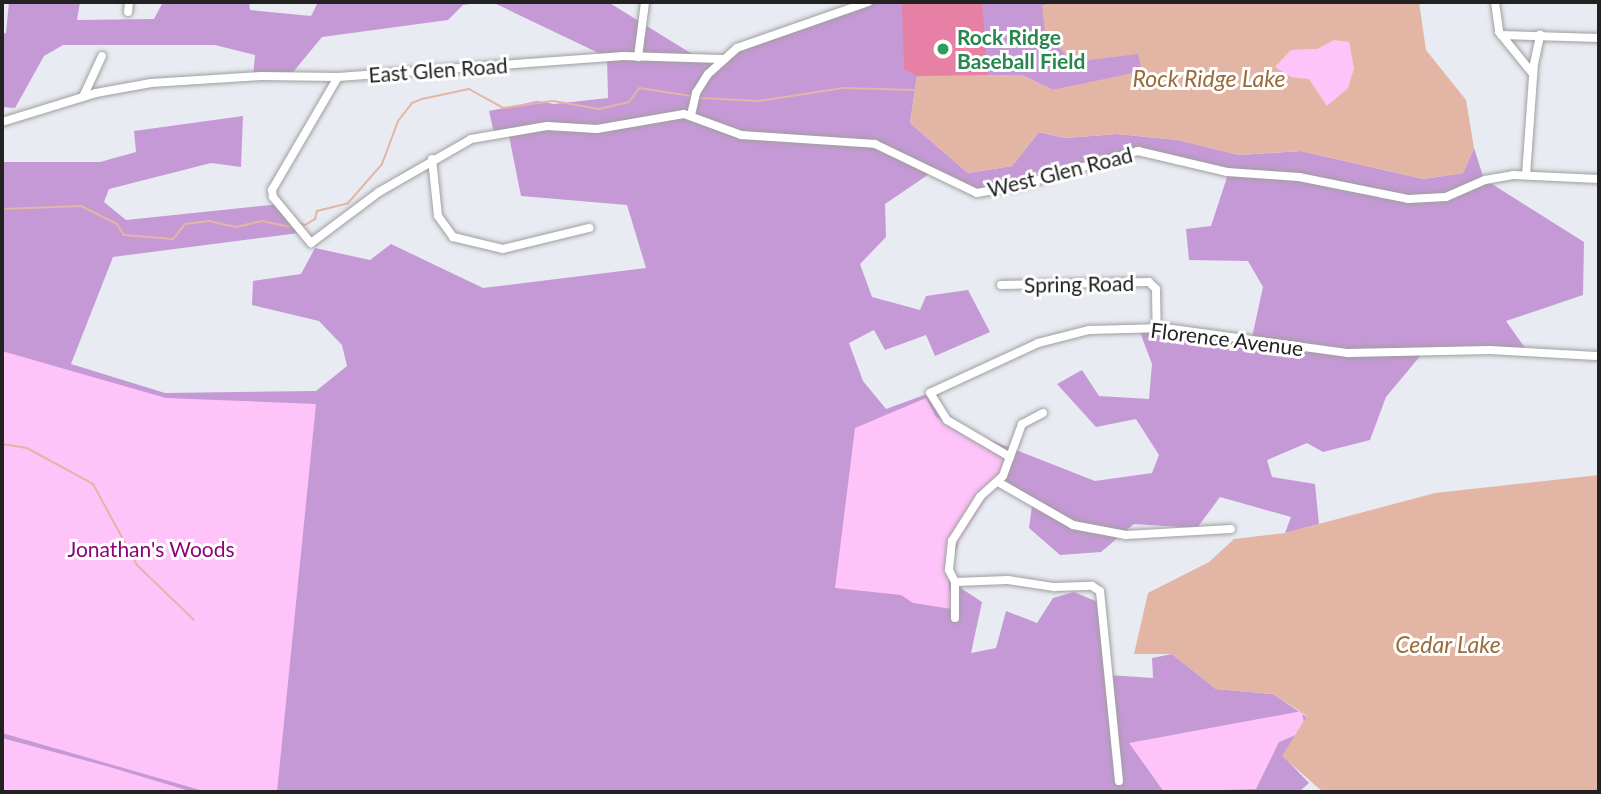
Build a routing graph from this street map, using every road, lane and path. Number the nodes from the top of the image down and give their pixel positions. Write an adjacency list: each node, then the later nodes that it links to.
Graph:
1 (129, 2): 5 (street)
2 (645, 2): 10 (street)
3 (868, 2): 11 (street)
4 (1495, 2): 6 (street)
5 (128, 12)
6 (1501, 35): 7 (street); 12 (street)
7 (1541, 35): 8 (street); 12 (street)
8 (1599, 38)
9 (102, 56): 14 (street)
10 (638, 57): 11 (street, East Glen Road); 13 (street, East Glen Road)
11 (722, 59): 15 (street)
12 (1533, 75): 18 (street)
13 (338, 77): 14 (street, East Glen Road); 17 (street)
14 (83, 97): 16 (street, East Glen Road)
15 (691, 115): 17 (street); 18 (street, West Glen Road)
16 (2, 122)
17 (432, 159): 20 (street)
18 (1526, 175): 19 (street, West Glen Road)
19 (1599, 179)
20 (589, 228)
21 (1000, 285): 22 (street, Spring Road)
22 (1157, 328): 23 (street, Florence Avenue); 25 (street, Florence Avenue)
23 (1599, 356)
24 (1043, 413): 25 (street)
25 (1010, 457): 26 (street)
26 (998, 482): 27 (street); 28 (street)
27 (1231, 529)
28 (955, 582): 29 (street); 30 (street)
29 (955, 618)
30 (1119, 781)

